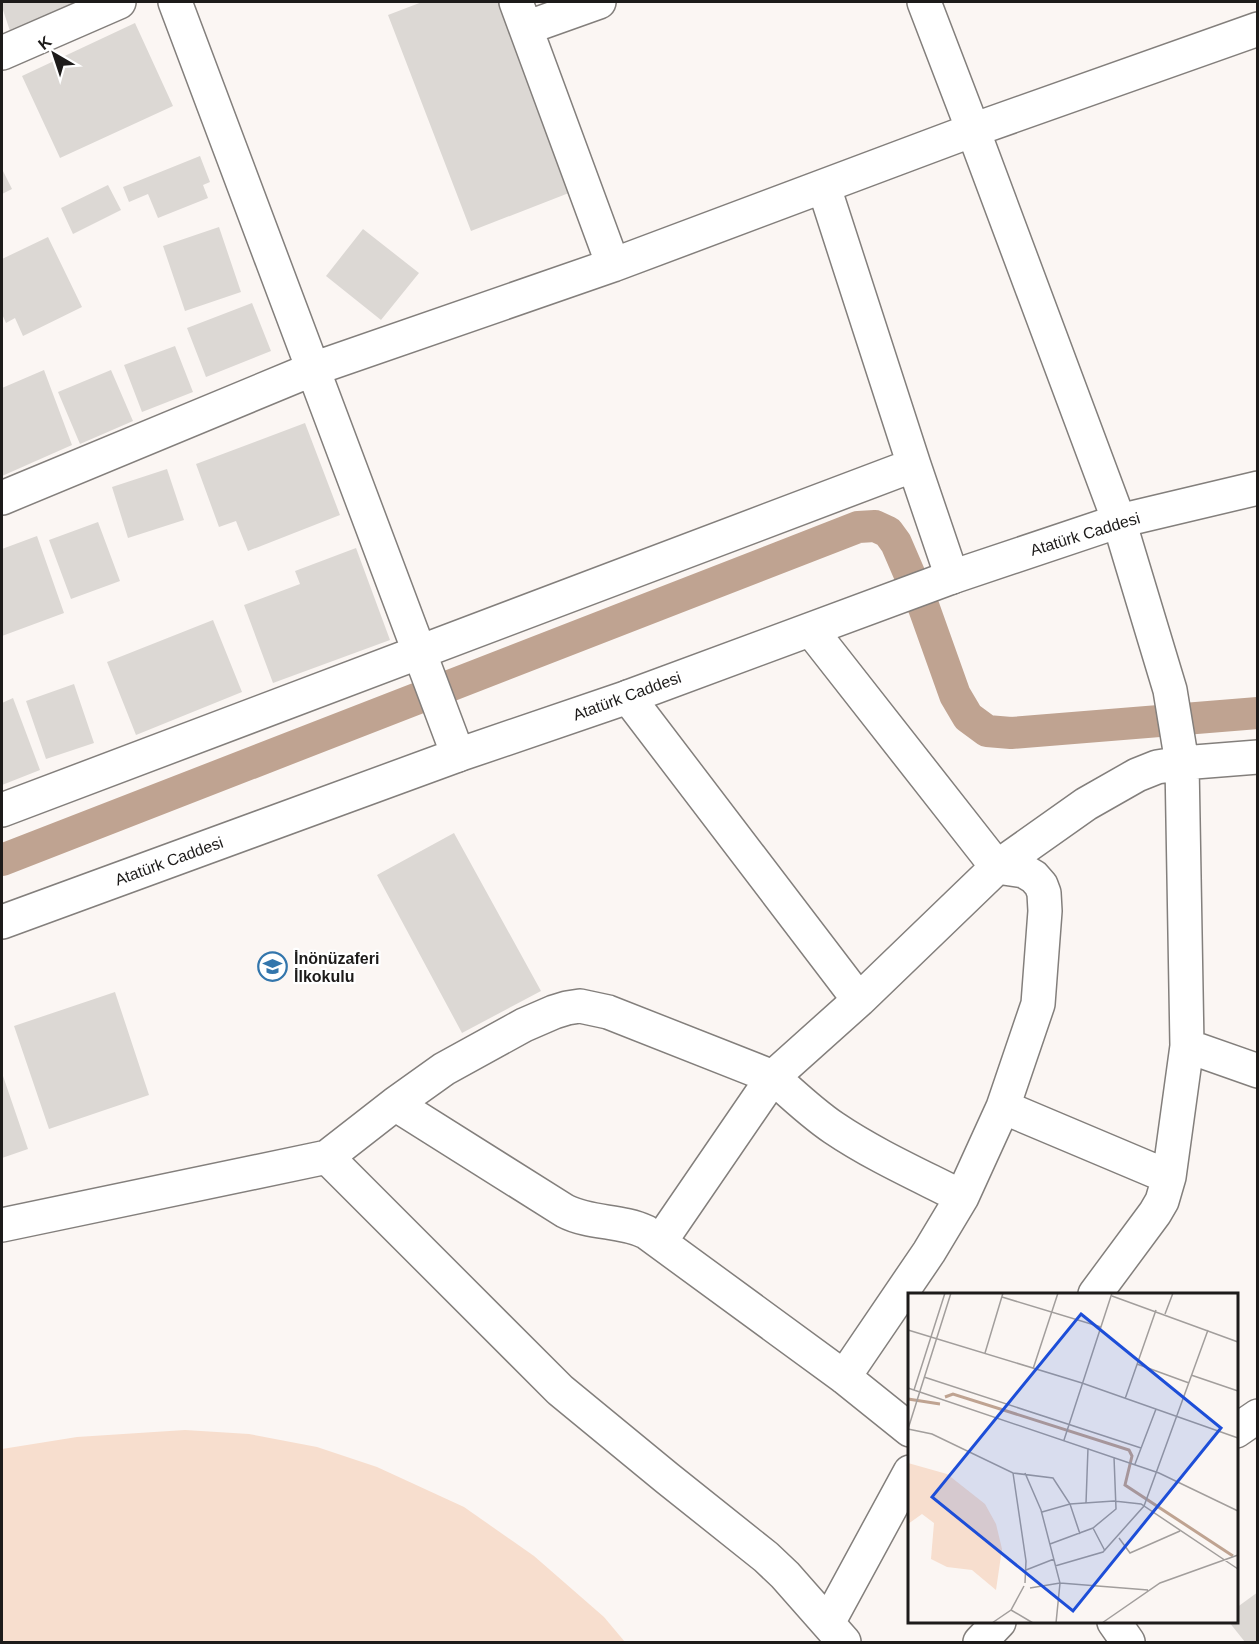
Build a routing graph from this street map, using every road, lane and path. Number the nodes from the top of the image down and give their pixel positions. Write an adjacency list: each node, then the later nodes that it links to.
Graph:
1 (119, 2): 7 (street)
2 (175, 2): 11 (street)
3 (599, 2): 5 (street)
4 (924, 2): 8 (street)
5 (521, 15): 10 (street)
6 (1257, 29): 8 (street)
7 (2, 53)
8 (974, 130): 9 (street); 15 (street)
9 (824, 187): 10 (street); 12 (street)
10 (613, 265): 11 (street)
11 (313, 369): 14 (street); 18 (street)
12 (914, 465): 16 (street); 18 (street)
13 (1257, 488): 15 (street, Atatürk Caddesi)
14 (2, 498)
15 (1119, 521): 16 (street, Atatürk Caddesi); 22 (street)
16 (952, 577): 17 (street, Atatürk Caddesi)
17 (811, 630): 19 (street, Atatürk Caddesi); 24 (street)
18 (420, 653): 20 (street); 23 (street)
19 (628, 697): 20 (street, Atatürk Caddesi); 26 (street)
20 (458, 755): 25 (street, Atatürk Caddesi)
21 (1257, 757): 22 (street)
22 (1182, 763): 24 (street); 27 (street)
23 (2, 810)
24 (997, 867): 26 (street); 31 (street)
25 (2, 922)
26 (859, 1000): 29 (street)
27 (1187, 1046): 28 (street); 33 (street)
28 (1257, 1071)
29 (774, 1077): 30 (street); 34 (street); 36 (street)
30 (395, 1104): 32 (street); 36 (street)
31 (1003, 1107): 33 (street); 34 (street)
32 (327, 1157): 35 (street); 45 (street)
33 (1170, 1177): 37 (street)
34 (962, 1197): 38 (street)
35 (2, 1225)
36 (660, 1242): 38 (street)
37 (1096, 1293)
38 (844, 1377): 40 (street)
39 (1257, 1416): 41 (street)
40 (908, 1429)
41 (1238, 1430)
42 (908, 1474): 45 (street)
43 (998, 1623): 46 (street)
44 (1115, 1623): 47 (street)
45 (836, 1633)
46 (980, 1642)
47 (1128, 1642)

